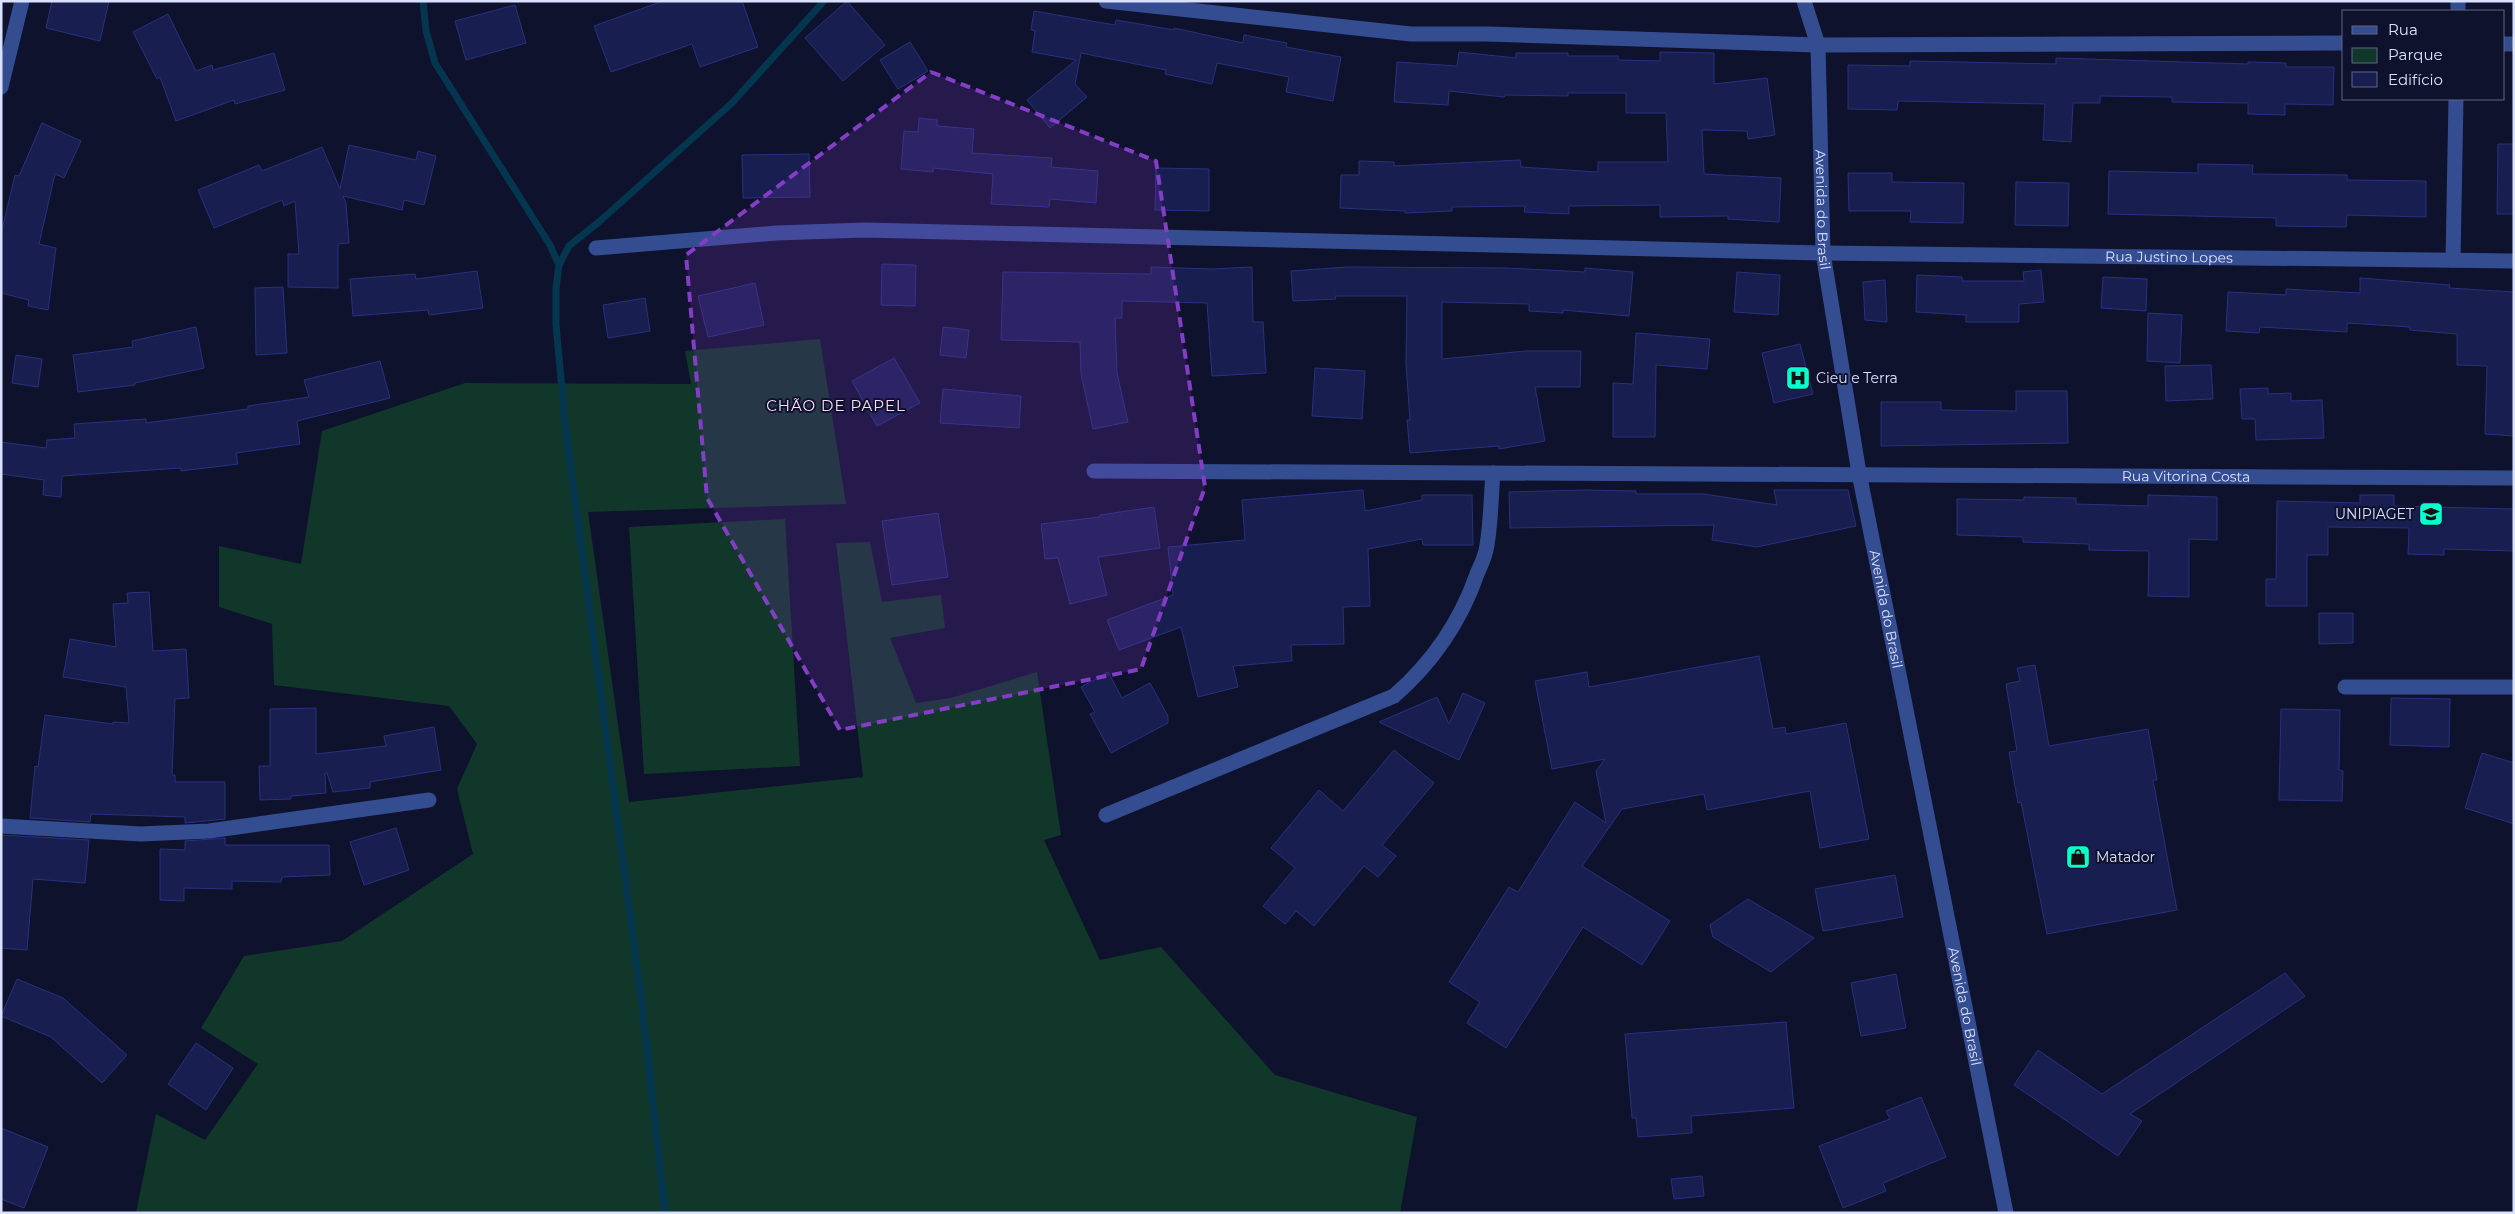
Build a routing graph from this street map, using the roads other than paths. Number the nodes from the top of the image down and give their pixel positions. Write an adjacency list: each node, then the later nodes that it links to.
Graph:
1 (22, 1): 6 (street)
2 (1106, 1): 5 (street)
3 (1804, 1): 5 (street, Avenida do Brasil)
4 (2342, 43): 5 (street)
5 (1818, 45): 9 (street, Avenida do Brasil)
6 (1, 87)
7 (2456, 100): 10 (street)
8 (596, 248): 9 (street, Rua Justino Lopes)
9 (1823, 253): 10 (street, Rua Justino Lopes); 14 (street, Avenida do Brasil)
10 (2453, 260): 11 (street, Rua Justino Lopes)
11 (2514, 261)
12 (1094, 471): 13 (street, Rua Vitorina Costa)
13 (1493, 472): 14 (street, Rua Vitorina Costa); 19 (street)
14 (1859, 473): 15 (street, Rua Vitorina Costa); 21 (street, Avenida do Brasil)
15 (2514, 478)
16 (2346, 687): 17 (street)
17 (2514, 687)
18 (429, 800): 20 (street)
19 (1106, 815)
20 (1, 826)
21 (2006, 1213)

